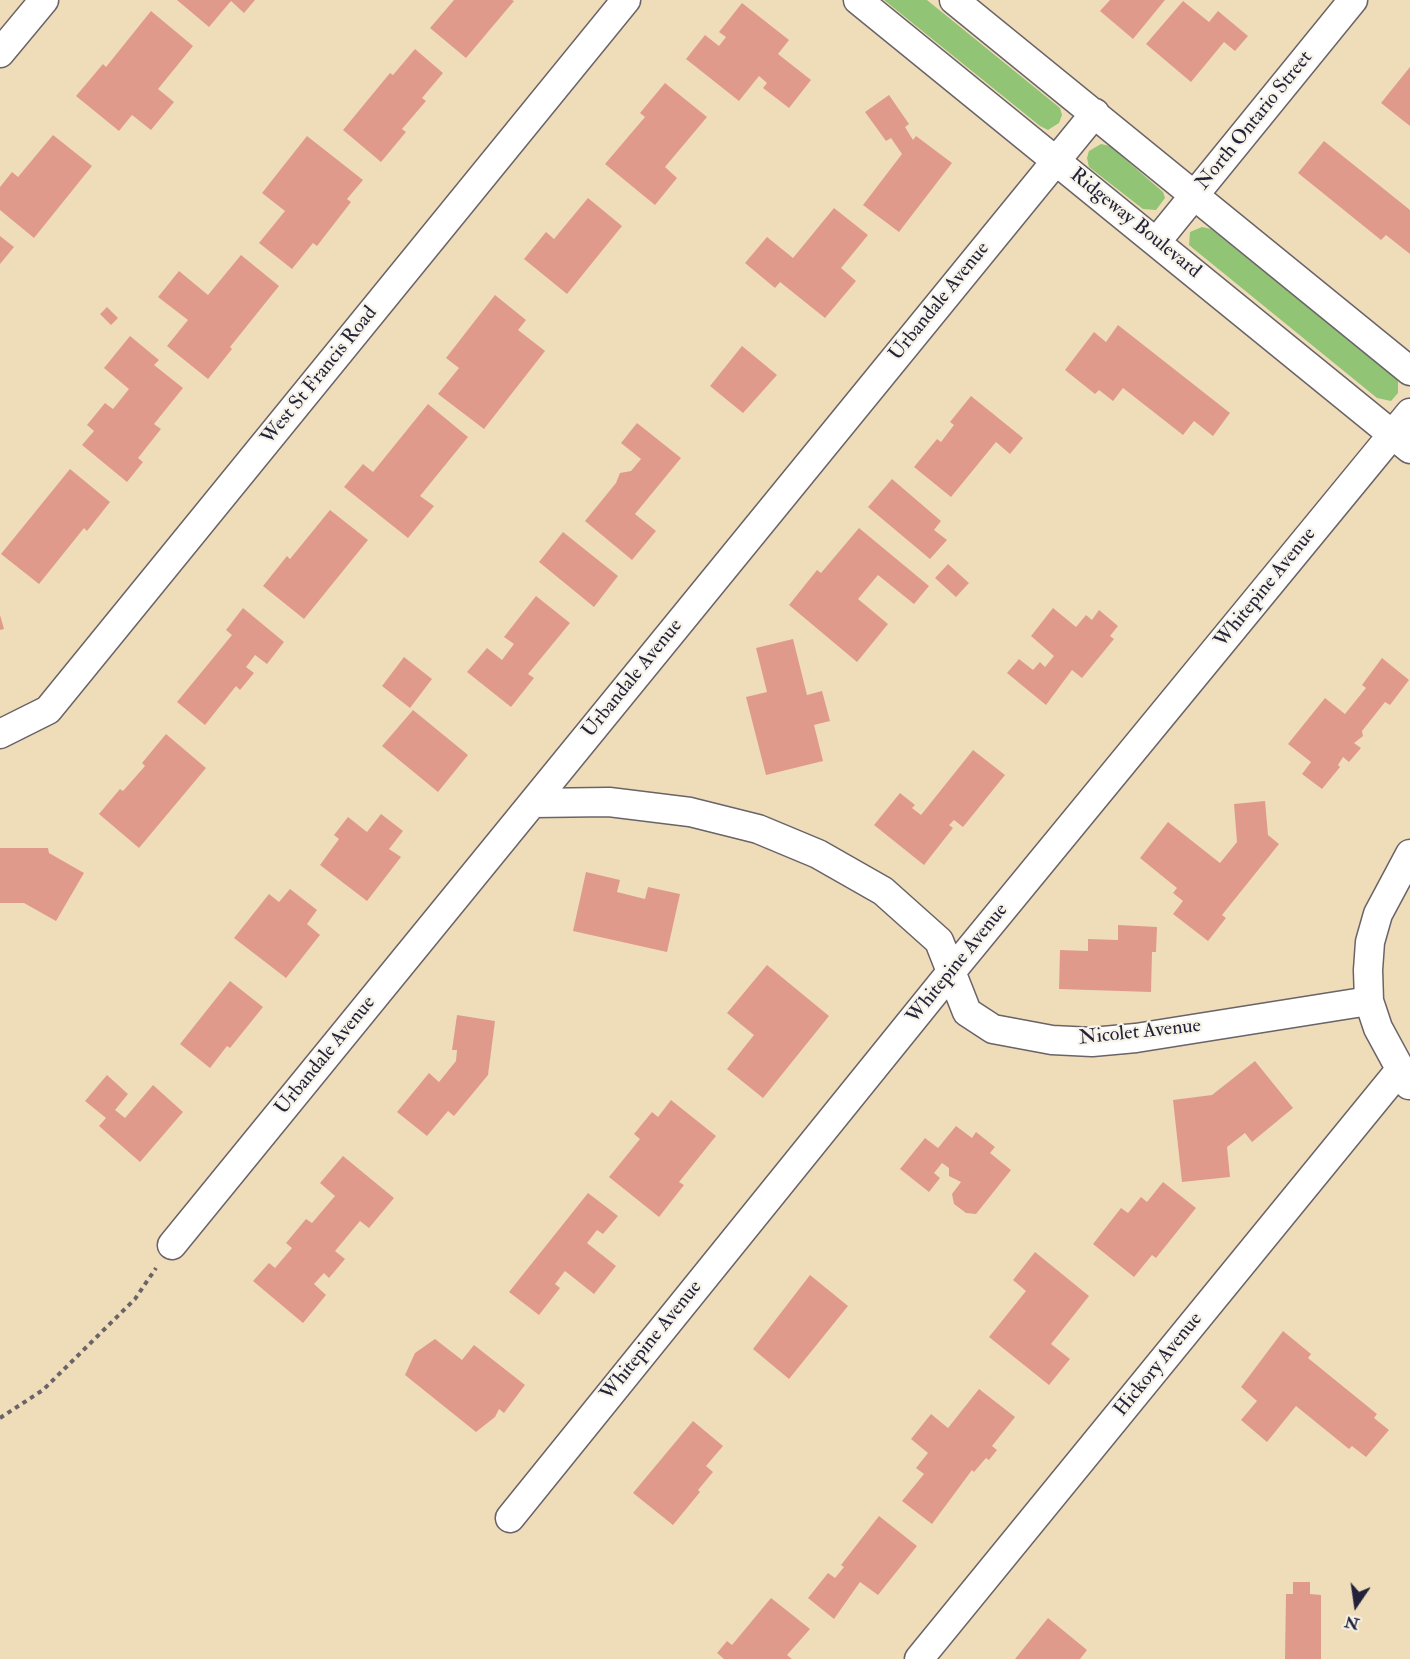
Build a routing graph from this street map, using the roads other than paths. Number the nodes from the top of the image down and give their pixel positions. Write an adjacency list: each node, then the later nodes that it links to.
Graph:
1 (44, 0): 6 (street)
2 (626, 0): 14 (street, West St Francis Road)
3 (858, 0): 8 (street, Ridgeway Boulevard)
4 (954, 0): 7 (street)
5 (1353, 0): 9 (street, North Ontario Street)
6 (0, 53)
7 (1095, 113): 8 (street, Urbandale Avenue); 9 (street)
8 (1056, 160): 10 (street, Ridgeway Boulevard); 15 (street, Urbandale Avenue)
9 (1195, 196): 10 (street, North Ontario Street); 11 (street)
10 (1157, 241): 13 (street, Ridgeway Boulevard)
11 (1410, 371)
12 (1410, 413): 13 (street, Whitepine Avenue)
13 (1401, 442): 17 (street, Whitepine Avenue)
14 (0, 734)
15 (533, 803): 17 (street, Nicolet Avenue); 20 (street, Urbandale Avenue)
16 (1410, 854): 18 (street)
17 (951, 972): 18 (street, Nicolet Avenue); 21 (street, Whitepine Avenue)
18 (1369, 1001): 19 (street)
19 (1405, 1078): 22 (street, Hickory Avenue)
20 (172, 1245)
21 (510, 1518)
22 (919, 1659)

